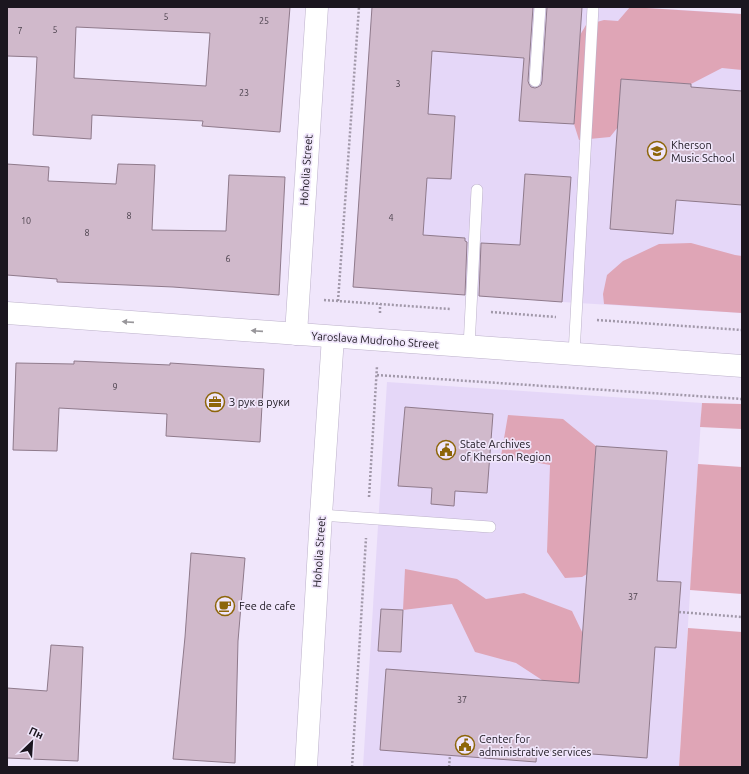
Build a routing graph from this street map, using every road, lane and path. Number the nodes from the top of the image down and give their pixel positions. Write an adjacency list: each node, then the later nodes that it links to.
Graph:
1 (317, 7): 7 (street, Hoholia Street)
2 (359, 7): 8 (path)
3 (540, 7): 5 (lane)
4 (593, 7): 11 (lane)
5 (535, 81)
6 (477, 190): 9 (lane)
7 (298, 298): 8 (path); 13 (street, Hoholia Street)
8 (338, 301): 9 (path)
9 (471, 310): 11 (path); 15 (lane)
10 (7, 313): 13 (street, Yaroslava Mudroho Street, one-way to 10)
11 (576, 318): 12 (path); 16 (lane)
12 (742, 330)
13 (296, 334): 14 (street, Yaroslava Mudroho Street)
14 (333, 337): 15 (street, Yaroslava Mudroho Street); 19 (street, Hoholia Street)
15 (469, 347): 16 (street, Yaroslava Mudroho Street)
16 (574, 354): 17 (street, Yaroslava Mudroho Street)
17 (742, 366)
18 (742, 399): 20 (path)
19 (321, 515): 20 (lane); 25 (street, Hoholia Street)
20 (367, 517): 21 (lane); 26 (path)
21 (490, 527)
22 (679, 612): 23 (path)
23 (742, 616)
24 (450, 756): 27 (path)
25 (306, 767)
26 (352, 767)
27 (450, 767)

